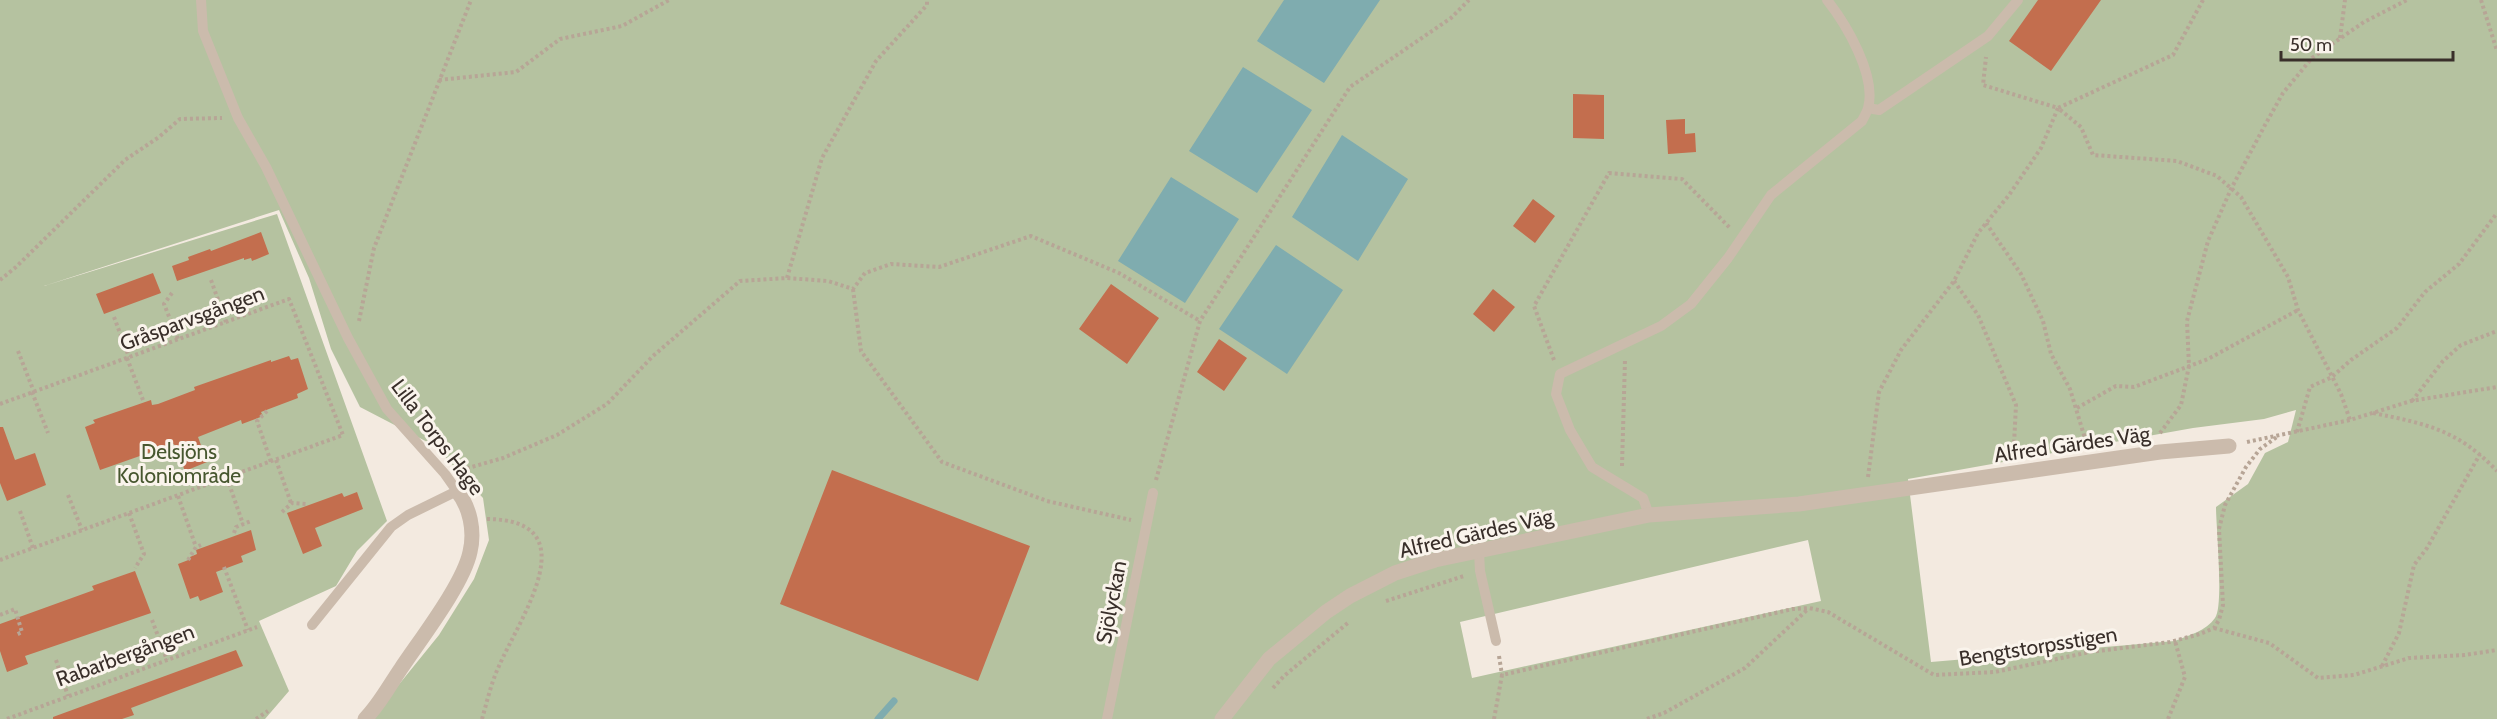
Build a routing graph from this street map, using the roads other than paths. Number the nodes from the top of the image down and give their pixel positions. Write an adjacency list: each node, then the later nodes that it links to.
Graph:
1 (201, 0): 6 (lane, Lilla Torps Hage)
2 (1827, 0): 4 (lane)
3 (2018, 0): 4 (lane)
4 (1868, 108): 8 (lane)
5 (2229, 446): 8 (street, Alfred Gärdes Väg)
6 (457, 491): 10 (lane); 12 (street, Lilla Torps Hage)
7 (1153, 493): 13 (lane, Sjölyckan)
8 (1649, 515): 9 (street, Alfred Gärdes Väg)
9 (1479, 552): 11 (lane); 14 (street, Alfred Gärdes Väg)
10 (312, 625)
11 (1496, 641)
12 (365, 719)
13 (1107, 719)
14 (1222, 719)

